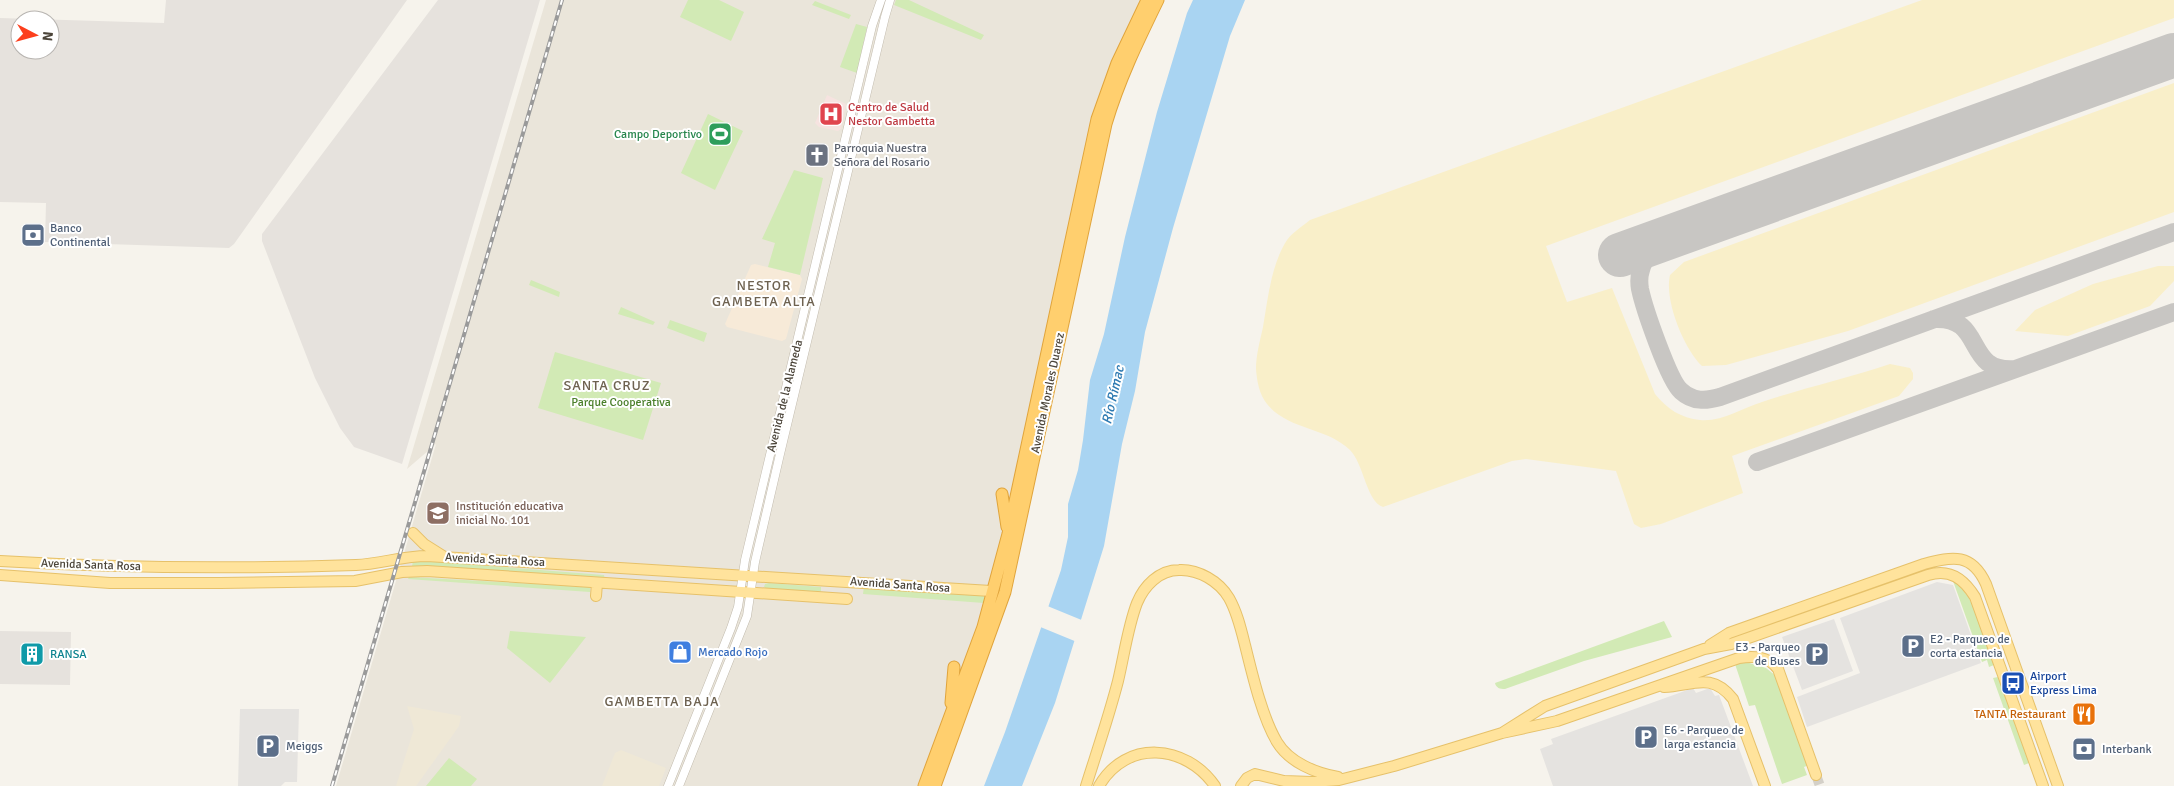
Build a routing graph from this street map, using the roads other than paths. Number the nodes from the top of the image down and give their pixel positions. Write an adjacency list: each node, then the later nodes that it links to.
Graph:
1 (881, 0): 5 (street, Avenida de la Alameda)
2 (890, 0): 6 (street, Avenida de la Alameda)
3 (1147, 0): 9 (highway, Avenida Morales Duarez)
4 (1158, 0): 33 (highway, Avenida Morales Duarez)
5 (770, 458): 6 (street); 14 (street, Avenida de la Alameda)
6 (778, 461): 15 (street, Avenida de la Alameda)
7 (1002, 494): 9 (highway)
8 (413, 533): 10 (main road)
9 (1008, 534): 26 (highway, Avenida Morales Duarez)
10 (444, 557): 11 (main road, Avenida Santa Rosa); 12 (main road, Avenida Santa Rosa)
11 (0, 561)
12 (689, 572): 14 (main road, Avenida Santa Rosa); 17 (main road)
13 (0, 575): 16 (main road, Avenida Santa Rosa)
14 (742, 575): 15 (main road, Avenida Santa Rosa); 19 (street, Avenida de la Alameda)
15 (753, 576): 18 (main road, Avenida Santa Rosa); 20 (street, Avenida de la Alameda)
16 (597, 583): 17 (main road, Avenida Santa Rosa); 21 (main road)
17 (688, 589): 19 (main road, Avenida Santa Rosa)
18 (991, 591)
19 (740, 592): 20 (main road, Avenida Santa Rosa); 30 (street, Avenida de la Alameda)
20 (751, 593): 22 (main road, Avenida Santa Rosa); 31 (street, Avenida de la Alameda)
21 (596, 596)
22 (847, 599)
23 (1704, 649): 27 (main road); 39 (main road); 40 (main road)
24 (954, 667): 26 (highway)
25 (1649, 688): 27 (main road); 28 (main road); 38 (main road)
26 (951, 714): 32 (highway, Avenida Morales Duarez)
27 (1502, 733): 29 (main road)
28 (1816, 775)
29 (1348, 778): 34 (main road); 37 (main road)
30 (668, 786)
31 (680, 786)
32 (924, 786)
33 (935, 786)
34 (1086, 786)
35 (1099, 786): 36 (main road)
36 (1215, 786)
37 (1241, 786)
38 (1765, 786)
39 (2043, 786)
40 (2058, 786)

